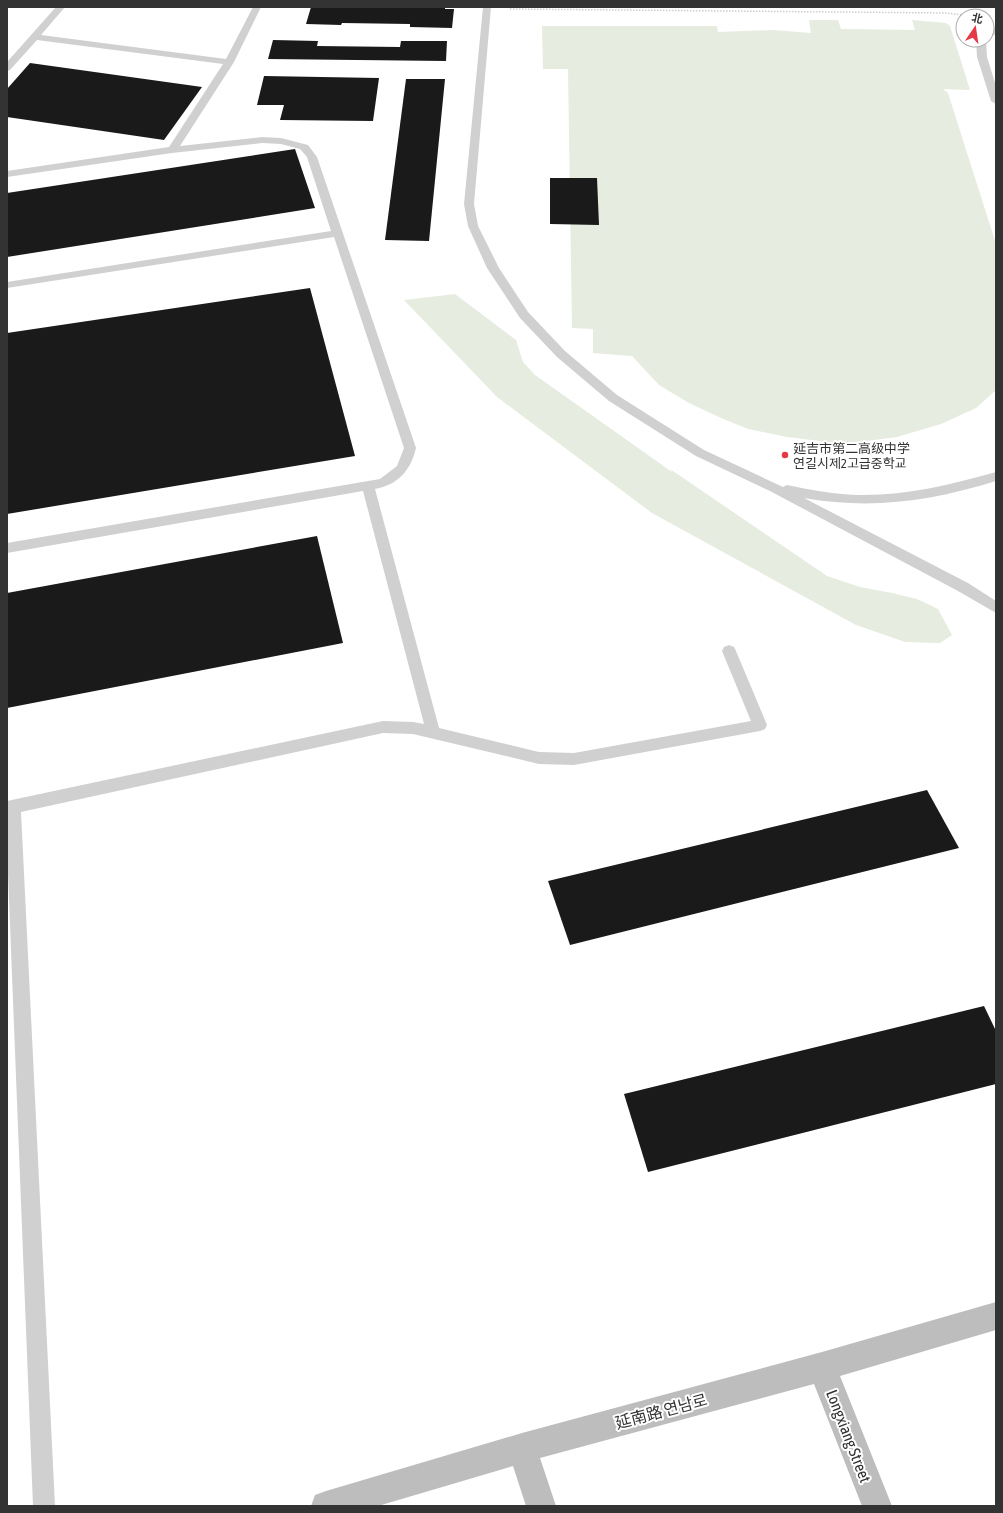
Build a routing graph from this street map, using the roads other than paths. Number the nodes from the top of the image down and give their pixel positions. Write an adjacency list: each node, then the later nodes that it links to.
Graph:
1 (61, 7): 4 (lane)
2 (257, 7): 6 (lane)
3 (487, 8): 15 (lane)
4 (35, 37): 6 (lane); 7 (lane)
5 (981, 48): 8 (lane)
6 (229, 62): 9 (lane)
7 (7, 68)
8 (996, 101)
9 (172, 150): 10 (lane); 11 (lane)
10 (7, 174)
11 (338, 234): 12 (lane); 14 (lane)
12 (7, 285)
13 (996, 476): 15 (lane)
14 (368, 486): 16 (lane); 19 (lane)
15 (775, 488): 17 (lane)
16 (7, 548)
17 (996, 608)
18 (729, 651): 19 (lane)
19 (433, 732): 20 (lane)
20 (10, 808): 24 (lane)
21 (996, 1316): 22 (main road, 延南路 연남로)
22 (822, 1367): 23 (main road, 延南路 연남로); 27 (main road, Longxiang Street)
23 (522, 1448): 25 (main road, 延南路 연남로); 26 (main road)
24 (44, 1506)
25 (326, 1506)
26 (540, 1506)
27 (877, 1506)

